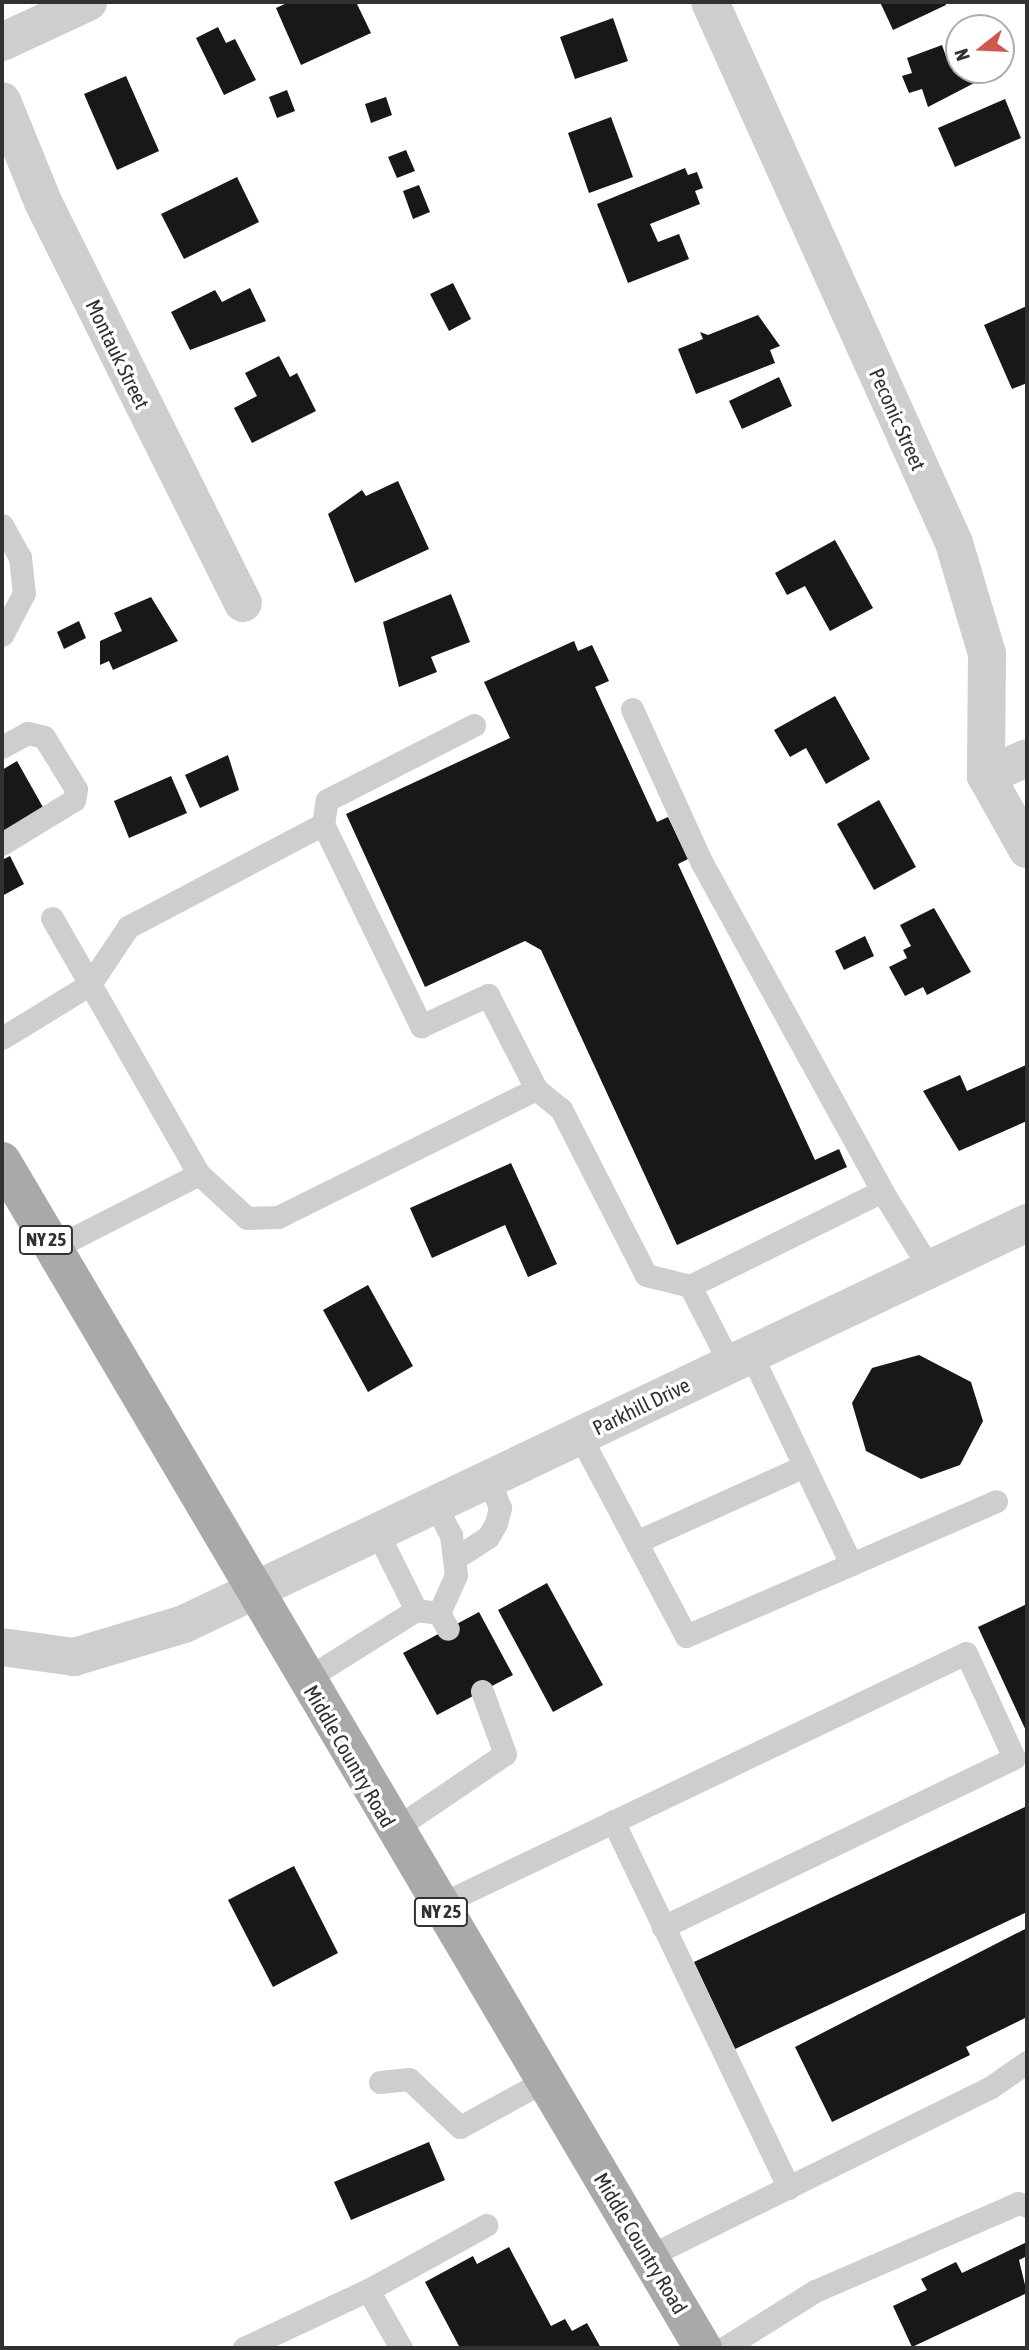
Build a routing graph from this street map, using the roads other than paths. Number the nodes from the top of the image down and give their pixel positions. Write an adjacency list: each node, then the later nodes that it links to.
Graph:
1 (88, 2): 3 (street)
2 (710, 2): 12 (street, Peconic Street)
3 (2, 41)
4 (2, 101): 6 (street, Montauk Street)
5 (2, 525): 7 (lane)
6 (243, 603)
7 (2, 635)
8 (632, 709): 22 (lane)
9 (474, 725): 13 (lane)
10 (2, 747): 14 (lane)
11 (1027, 758): 12 (street)
12 (986, 776): 15 (street, Peconic Street)
13 (323, 824): 17 (lane); 19 (lane)
14 (2, 844)
15 (1027, 849)
16 (52, 918): 17 (lane)
17 (90, 984): 18 (lane); 21 (lane)
18 (2, 1038)
19 (536, 1089): 21 (lane); 26 (lane)
20 (2, 1161): 24 (main road, Middle Country Road / NY 25)
21 (200, 1174): 24 (lane)
22 (882, 1191): 25 (lane); 26 (lane)
23 (1027, 1223): 25 (street, Parkhill Drive)
24 (52, 1249): 37 (main road, Middle Country Road / NY 25)
25 (930, 1269): 27 (street, Parkhill Drive)
26 (690, 1286): 27 (lane)
27 (741, 1359): 28 (street, Parkhill Drive); 29 (lane)
28 (580, 1436): 30 (street, Parkhill Drive); 34 (lane)
29 (804, 1466): 34 (lane); 36 (lane)
30 (489, 1479): 32 (street, Parkhill Drive); 35 (lane)
31 (996, 1501): 36 (lane)
32 (435, 1504): 33 (street, Parkhill Drive); 35 (lane)
33 (377, 1532): 37 (street, Parkhill Drive); 38 (lane)
34 (636, 1542): 36 (lane)
35 (454, 1559): 38 (lane)
36 (852, 1564)
37 (255, 1590): 39 (street, Parkhill Drive); 40 (main road, Middle Country Road / NY 25)
38 (434, 1617): 40 (lane)
39 (2, 1647)
40 (306, 1679): 43 (main road, Middle Country Road / NY 25)
41 (482, 1691): 43 (lane)
42 (613, 1821): 44 (lane); 45 (lane); 45 (lane)
43 (393, 1830): 44 (main road, Middle Country Road / NY 25)
44 (437, 1906): 47 (main road, Middle Country Road / NY 25)
45 (663, 1927): 49 (lane)
46 (1027, 2062): 49 (lane)
47 (544, 2081): 48 (lane); 52 (main road, Middle Country Road / NY 25)
48 (380, 2082)
49 (789, 2188): 52 (lane)
50 (1027, 2206): 57 (lane)
51 (486, 2225): 53 (lane)
52 (649, 2256): 56 (main road, Middle Country Road / NY 25)
53 (368, 2290): 54 (lane); 55 (lane)
54 (244, 2348)
55 (401, 2348)
56 (703, 2348)
57 (724, 2348)

